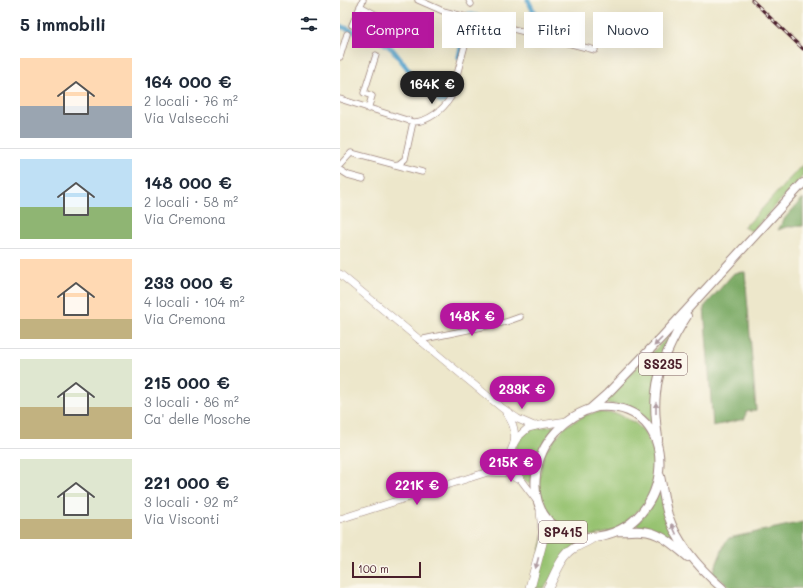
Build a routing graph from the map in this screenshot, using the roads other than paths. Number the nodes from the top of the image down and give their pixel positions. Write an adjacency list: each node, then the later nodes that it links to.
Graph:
1 (363, 0): 3 (street)
2 (418, 0): 6 (street)
3 (360, 6): 4 (street); 5 (street)
4 (357, 12)
5 (371, 12)
6 (447, 12)
7 (516, 30): 10 (street)
8 (347, 34): 12 (street)
9 (462, 48): 15 (street)
10 (595, 50)
11 (376, 55): 14 (street)
12 (340, 57)
13 (340, 99): 14 (street)
14 (368, 109): 15 (street)
15 (413, 122): 17 (street)
16 (340, 165): 17 (street)
17 (394, 165): 19 (street)
18 (340, 170): 20 (street)
19 (422, 172)
20 (362, 179)
21 (803, 183): 23 (main road)
22 (340, 274): 25 (main road)
23 (703, 292): 27 (main road, SS235, one-way to 27); 31 (main road, SS235, one-way to 23)
24 (520, 317): 25 (street)
25 (419, 340): 26 (main road)
26 (502, 408): 29 (main road); 30 (main road)
27 (590, 409): 28 (main road, SP415); 31 (main road, SP415)
28 (567, 421): 29 (main road); 36 (main road, SP415)
29 (534, 426): 30 (main road)
30 (514, 443): 32 (main road)
31 (658, 446): 34 (main road, SP415)
32 (510, 453): 33 (main road); 35 (main road)
33 (488, 472): 35 (main road); 38 (main road)
34 (660, 473): 39 (main road, SP415); 41 (main road, SP415, one-way to 34)
35 (524, 484): 36 (main road)
36 (538, 502): 37 (main road, SP415)
37 (542, 511): 40 (main road, SP415); 42 (highway, SP415, one-way to 42)
38 (340, 520)
39 (617, 531): 40 (main road, SP415); 41 (main road, SP415)
40 (594, 537): 43 (highway, SP415)
41 (695, 562): 44 (main road, SP415)
42 (530, 588)
43 (548, 588)
44 (722, 588)

